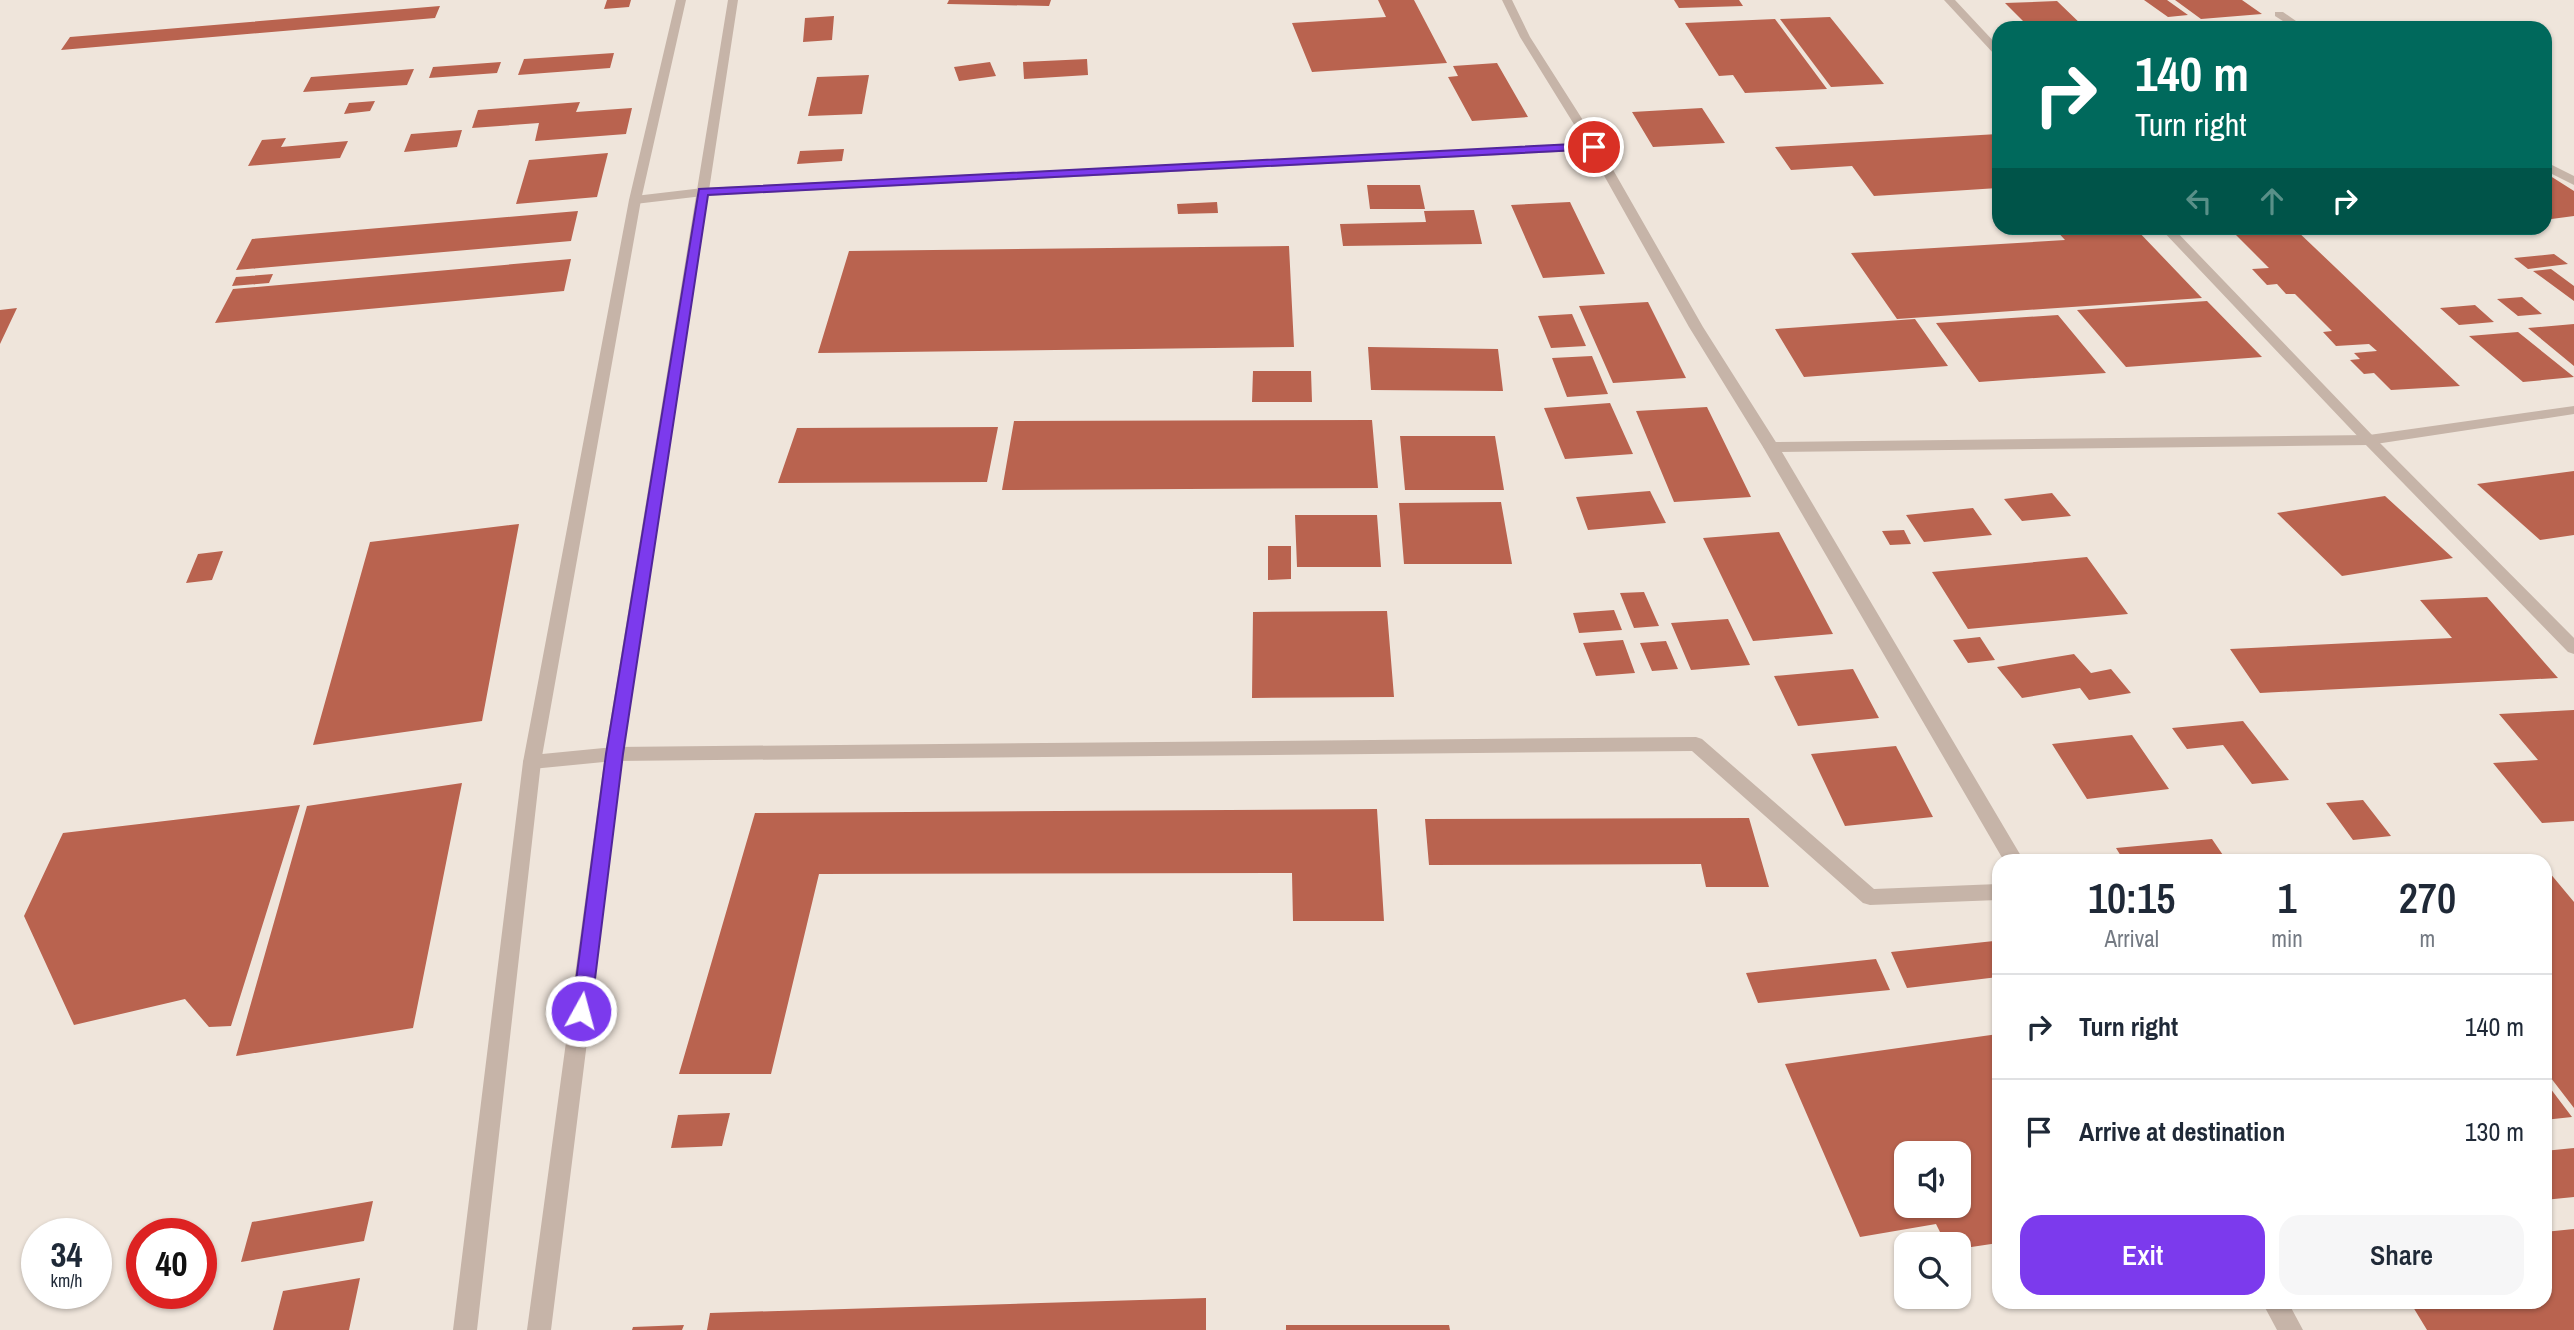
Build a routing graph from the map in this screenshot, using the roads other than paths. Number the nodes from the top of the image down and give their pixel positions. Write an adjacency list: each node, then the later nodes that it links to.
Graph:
1 (681, 0): 12 (street)
2 (733, 0): 11 (street)
3 (1507, 0): 8 (street)
4 (1949, 0): 7 (street)
5 (2279, 14): 6 (street)
6 (2290, 21)
7 (1992, 46)
8 (1594, 147): 11 (street); 16 (street)
9 (2552, 169): 10 (street)
10 (2574, 181)
11 (703, 191): 12 (street); 18 (street)
12 (635, 200): 19 (street)
13 (2173, 235): 15 (street)
14 (2574, 410): 15 (street)
15 (2369, 440): 16 (street); 17 (street)
16 (1770, 447): 20 (street)
17 (2574, 648)
18 (614, 754): 19 (street); 21 (street); 24 (street)
19 (532, 762): 23 (street)
20 (2010, 854)
21 (1992, 892)
22 (2278, 1309): 25 (street)
23 (465, 1330)
24 (538, 1330)
25 (2291, 1330)

